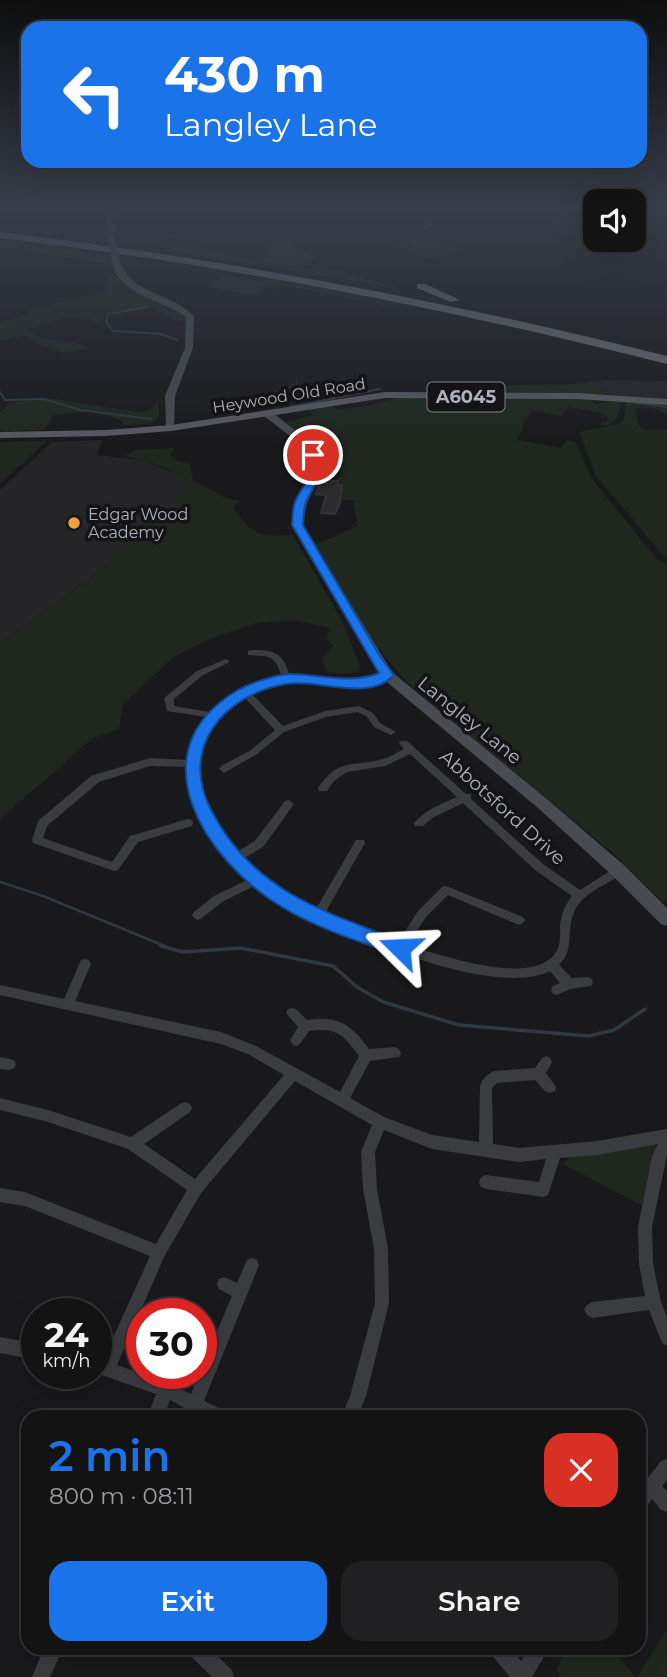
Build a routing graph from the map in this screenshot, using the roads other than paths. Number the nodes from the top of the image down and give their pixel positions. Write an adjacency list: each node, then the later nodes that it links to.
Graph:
1 (138, 288): 12 (street, bridge)
2 (341, 288): 7 (highway)
3 (365, 288): 6 (highway)
4 (427, 288): 6 (highway)
5 (397, 307): 7 (highway)
6 (585, 333): 8 (highway)
7 (624, 349): 9 (highway)
8 (667, 354)
9 (667, 360)
10 (667, 402): 11 (main road, Heywood Old Road / A6045)
11 (267, 414): 12 (main road, Heywood Old Road / A6045); 16 (street, Langley Lane)
12 (171, 428): 13 (main road, Heywood Old Road / A6045)
13 (0, 435)
14 (251, 653): 17 (street)
15 (226, 662): 19 (street)
16 (387, 675): 17 (street); 31 (street, Langley Lane)
17 (287, 679): 18 (street)
18 (245, 692): 19 (street); 20 (street)
19 (212, 715): 22 (street)
20 (281, 730): 21 (street); 23 (street)
21 (391, 732)
22 (192, 764): 27 (street); 30 (street)
23 (224, 769)
24 (323, 788): 25 (street, Abbotsford Drive)
25 (467, 797): 28 (street); 33 (street, Abbotsford Drive)
26 (289, 804): 30 (street)
27 (188, 823)
28 (419, 823)
29 (360, 843): 35 (street)
30 (234, 859): 32 (street)
31 (619, 872): 33 (street); 36 (street, Langley Lane)
32 (255, 881): 34 (street); 35 (street)
33 (580, 896): 40 (street)
34 (198, 915)
35 (317, 917): 38 (street)
36 (667, 919)
37 (519, 920): 38 (street)
38 (400, 948): 40 (street)
39 (85, 964): 43 (street)
40 (551, 964): 41 (street)
41 (587, 982)
42 (0, 990): 43 (street)
43 (68, 1004): 50 (street)
44 (292, 1013): 45 (street)
45 (305, 1026): 46 (street); 48 (street)
46 (296, 1040)
47 (395, 1053): 48 (street)
48 (366, 1055): 53 (street)
49 (546, 1062): 51 (street)
50 (293, 1073): 53 (street); 63 (street)
51 (538, 1074): 52 (street); 60 (street)
52 (550, 1087)
53 (342, 1101): 56 (street)
54 (0, 1104): 59 (street)
55 (185, 1108): 59 (street)
56 (380, 1122): 60 (street); 80 (street)
57 (667, 1136): 61 (street)
58 (667, 1141): 69 (street)
59 (132, 1144): 63 (street)
60 (486, 1150): 61 (street)
61 (556, 1151): 62 (street)
62 (486, 1182)
63 (196, 1188): 65 (street)
64 (0, 1195): 65 (street)
65 (159, 1251): 73 (street)
66 (252, 1265): 68 (street)
67 (224, 1284): 68 (street)
68 (240, 1293): 77 (street)
69 (653, 1302): 70 (street); 71 (street)
70 (592, 1310)
71 (667, 1338)
72 (0, 1345): 74 (street)
73 (112, 1346)
74 (21, 1349)
75 (112, 1370): 76 (street)
76 (166, 1390): 77 (street); 78 (street)
77 (195, 1403): 79 (street)
78 (158, 1410)
79 (207, 1410)
80 (352, 1410)
81 (667, 1467): 82 (street)
82 (651, 1486): 83 (street); 84 (street)
83 (646, 1493)
84 (667, 1504)
85 (51, 1655): 89 (street)
86 (202, 1655): 90 (street)
87 (503, 1655): 91 (street)
88 (536, 1655): 91 (street)
89 (41, 1677)
90 (225, 1677)
91 (522, 1677)

